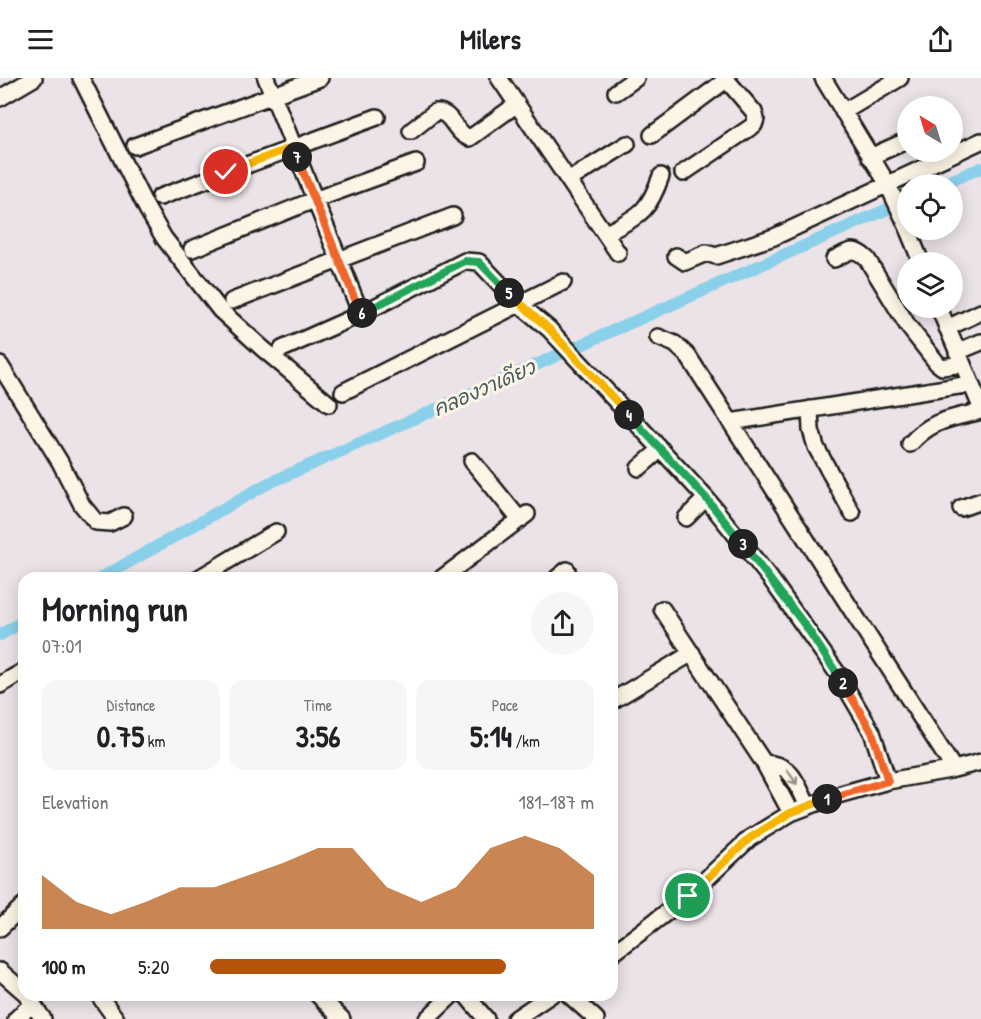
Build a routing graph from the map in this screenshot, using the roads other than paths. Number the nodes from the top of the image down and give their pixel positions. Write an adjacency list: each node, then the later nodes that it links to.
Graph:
1 (34, 78): 10 (street)
2 (81, 78): 56 (street)
3 (266, 78): 12 (street)
4 (320, 78): 12 (street)
5 (499, 78): 14 (street)
6 (636, 78): 11 (street)
7 (823, 78): 15 (street)
8 (900, 78): 15 (street)
9 (726, 79): 18 (street); 28 (street)
10 (12, 83): 13 (street)
11 (616, 92)
12 (272, 94): 23 (street); 24 (street)
13 (0, 98)
14 (517, 104): 17 (street); 30 (street)
15 (843, 112): 25 (street)
16 (377, 117): 24 (street)
17 (411, 131)
18 (652, 135)
19 (981, 141): 22 (street)
20 (627, 144): 30 (street)
21 (897, 145): 25 (street)
22 (963, 145)
23 (135, 146)
24 (293, 147): 32 (street); 33 (street)
25 (870, 157): 31 (street)
26 (931, 162): 31 (street)
27 (416, 163): 33 (street)
28 (683, 173)
29 (661, 176): 36 (street)
30 (569, 180): 36 (street)
31 (889, 187): 34 (street); 39 (street)
32 (160, 197)
33 (314, 201): 37 (street); 40 (street)
34 (897, 204)
35 (453, 216): 40 (street)
36 (605, 234): 38 (street)
37 (192, 249)
38 (618, 253)
39 (676, 256)
40 (339, 259): 43 (street); 46 (street)
41 (834, 259): 52 (street)
42 (563, 282): 44 (street)
43 (232, 301)
44 (520, 305): 46 (street); 55 (street); 62 (street)
45 (981, 312): 48 (street)
46 (361, 314): 51 (street)
47 (943, 318): 48 (street)
48 (947, 328): 52 (street)
49 (658, 337): 60 (street)
50 (981, 342): 52 (street)
51 (282, 349)
52 (960, 358): 54 (street)
53 (0, 365): 69 (street)
54 (971, 384): 57 (street); 58 (street)
55 (343, 392)
56 (329, 404)
57 (981, 406)
58 (810, 409): 60 (street); 68 (street)
59 (981, 411): 61 (street)
60 (730, 422): 81 (street)
61 (910, 444)
62 (661, 449): 64 (street); 65 (street)
63 (472, 460): 73 (street)
64 (639, 468)
65 (706, 498): 70 (street); 82 (street)
66 (981, 501): 67 (street)
67 (961, 508)
68 (852, 513)
69 (124, 516)
70 (686, 518)
71 (276, 532): 72 (street)
72 (209, 572)
73 (450, 572)
74 (662, 609): 75 (street)
75 (692, 653): 78 (street); 80 (street)
76 (18, 674): 77 (street)
77 (0, 685)
78 (618, 697)
79 (981, 762): 81 (street)
80 (764, 763): 83 (street, one-way to 83); 84 (street)
81 (954, 769): 82 (street)
82 (888, 781): 83 (street)
83 (808, 806): 84 (street)
84 (790, 813): 87 (street)
85 (18, 911): 86 (street)
86 (0, 928)
87 (618, 949)
88 (0, 971): 89 (street)
89 (18, 987)
90 (23, 1001): 98 (street)
91 (31, 1001): 99 (street)
92 (103, 1001): 100 (street)
93 (324, 1001): 101 (street)
94 (446, 1001): 102 (street)
95 (471, 1001): 103 (street)
96 (542, 1001): 104 (street)
97 (576, 1001): 105 (street)
98 (16, 1019)
99 (43, 1019)
100 (116, 1019)
101 (342, 1019)
102 (427, 1019)
103 (486, 1019)
104 (516, 1019)
105 (596, 1019)

